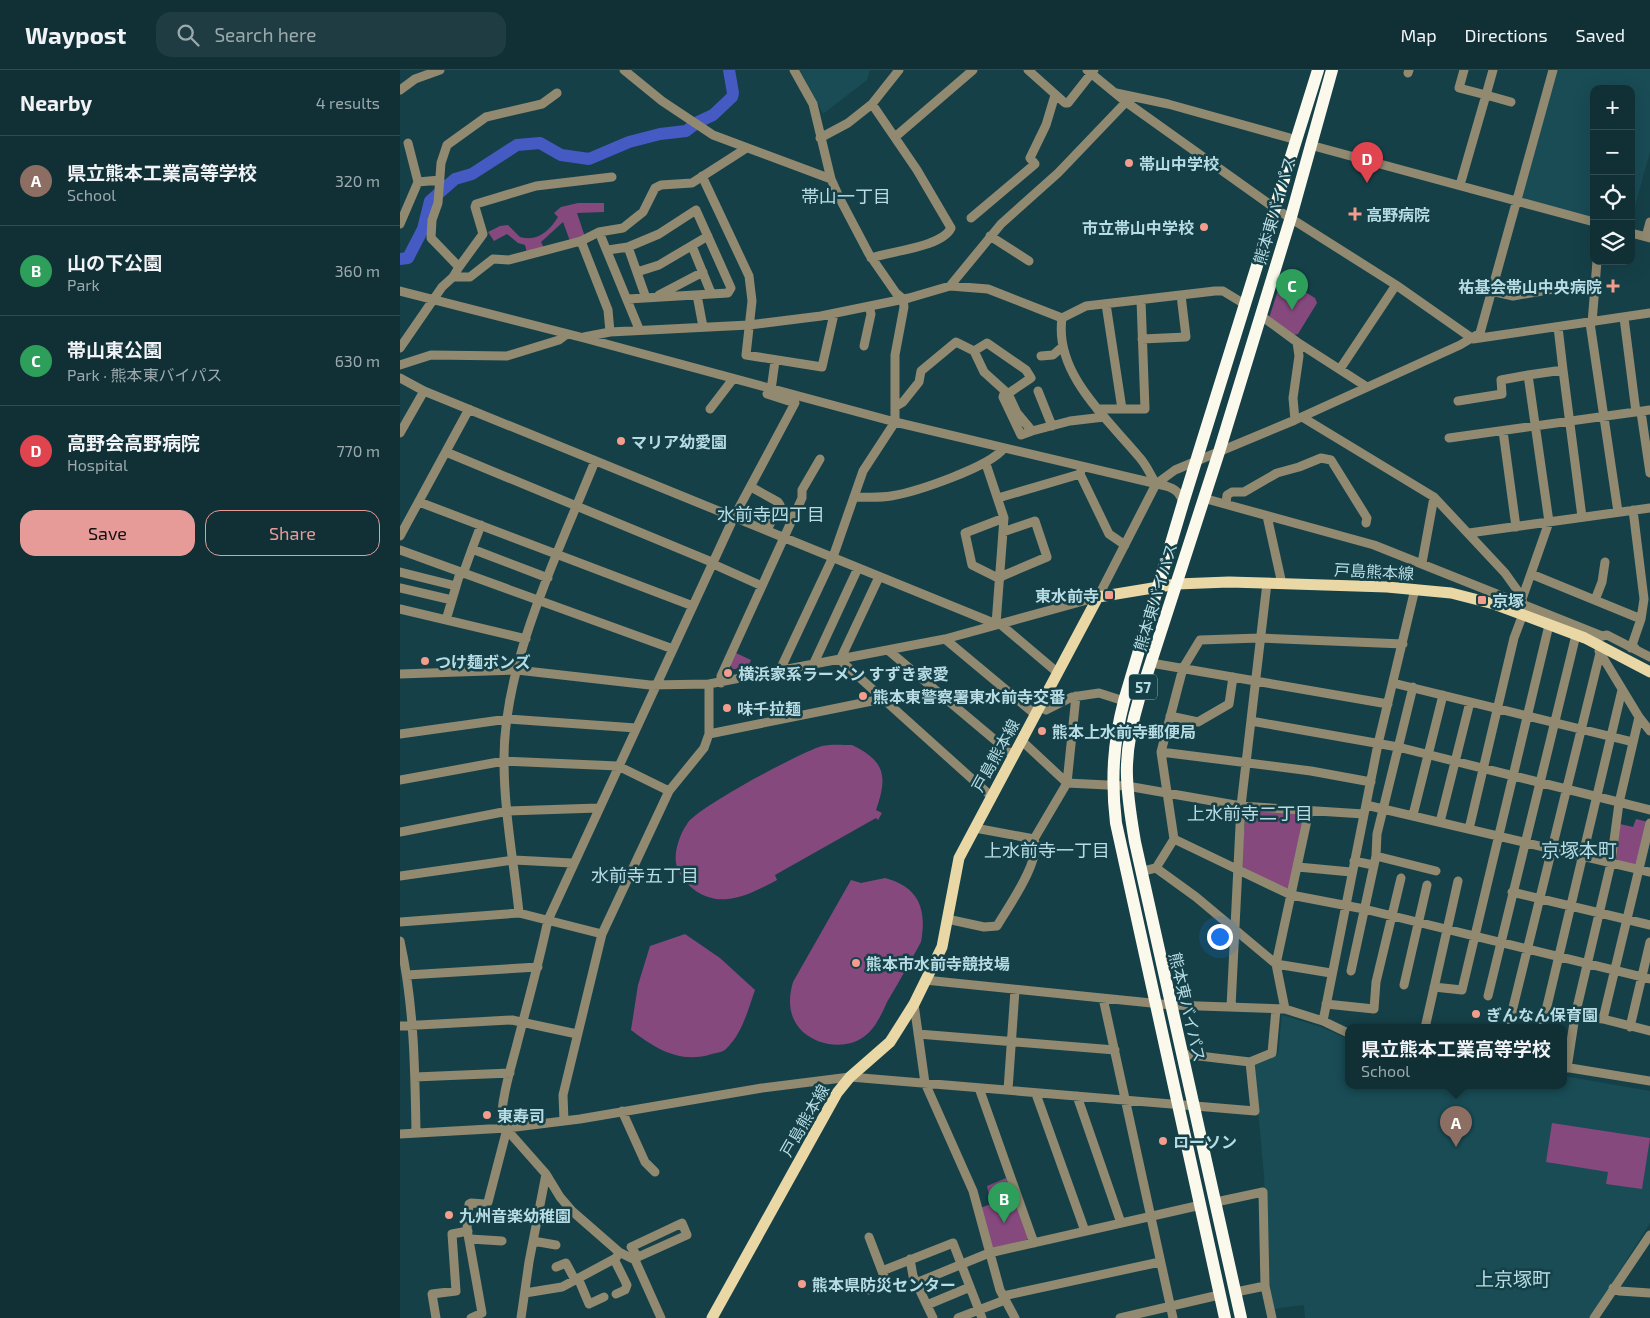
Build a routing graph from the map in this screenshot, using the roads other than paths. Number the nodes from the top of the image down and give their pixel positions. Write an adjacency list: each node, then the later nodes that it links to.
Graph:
1 (440, 70): 13 (street)
2 (624, 70): 26 (street)
3 (794, 70): 22 (street)
4 (899, 70): 19 (street)
5 (973, 70): 21 (street)
6 (1028, 70): 16 (street)
7 (1318, 70): 23 (highway, 熊本東バイパス / 57)
8 (1332, 70): 25 (highway, 熊本東バイパス / 57)
9 (1464, 70): 17 (street)
10 (1493, 70): 17 (street)
11 (1553, 70): 33 (street)
12 (1090, 71): 14 (street); 16 (street)
13 (400, 90)
14 (1114, 92): 20 (street); 23 (street)
15 (558, 94): 30 (street)
16 (1055, 95): 36 (street)
17 (1486, 95): 18 (street); 32 (street)
18 (1511, 102)
19 (872, 104): 21 (street); 22 (street)
20 (1129, 104): 34 (street); 43 (street)
21 (895, 137): 49 (street)
22 (820, 138): 29 (street)
23 (1297, 140): 34 (highway, 熊本東バイパス / 57)
24 (408, 143): 31 (street)
25 (1310, 145): 32 (street); 35 (highway, 熊本東バイパス / 57)
26 (745, 149): 27 (street); 29 (street)
27 (702, 176): 40 (street); 79 (street)
28 (612, 177): 52 (street)
29 (831, 179): 49 (street)
30 (440, 180): 31 (street); 52 (street)
31 (418, 182): 39 (street)
32 (1460, 185): 33 (street)
33 (1516, 201): 37 (street); 60 (street)
34 (1276, 209): 35 (street); 71 (highway, 熊本東バイパス / 57)
35 (1290, 217): 57 (street); 75 (highway, 熊本東バイパス / 57)
36 (971, 218)
37 (1590, 221)
38 (1650, 222): 44 (street)
39 (400, 224)
40 (599, 232): 45 (street); 48 (street)
41 (1635, 233): 44 (street)
42 (708, 236): 46 (street); 47 (street); 61 (street)
43 (990, 236): 50 (street); 58 (street)
44 (1648, 237)
45 (581, 241): 55 (street); 83 (street)
46 (692, 246): 53 (street); 54 (street)
47 (628, 247): 48 (street); 53 (street)
48 (608, 250): 66 (street)
49 (871, 258): 67 (street)
50 (1029, 261)
51 (1597, 265): 56 (street)
52 (459, 267): 55 (street)
53 (637, 272): 65 (street)
54 (703, 272): 61 (street); 64 (street)
55 (453, 277): 68 (street)
56 (1595, 282): 60 (street); 78 (street)
57 (1396, 285): 87 (street); 96 (street)
58 (950, 286): 67 (street); 76 (street)
59 (400, 291): 68 (street)
60 (1491, 291): 87 (street)
61 (711, 293): 62 (street)
62 (697, 295): 64 (street); 80 (street)
63 (1181, 295): 69 (street); 71 (street); 86 (street)
64 (656, 297): 65 (street)
65 (646, 298): 66 (street)
66 (628, 299): 82 (street)
67 (904, 299): 72 (street); 107 (street)
68 (433, 300): 84 (street); 91 (street)
69 (1141, 300): 70 (street); 86 (street)
70 (1106, 304): 76 (street); 111 (street)
71 (1246, 305): 130 (highway, 熊本東バイパス / 57)
72 (869, 306): 74 (street); 89 (street)
73 (1650, 313): 77 (street)
74 (834, 314): 79 (street); 94 (street)
75 (1260, 315): 88 (street); 128 (highway, 熊本東バイパス / 57)
76 (1062, 318): 90 (street)
77 (1624, 318): 78 (street); 112 (street)
78 (1591, 323): 81 (street); 113 (street)
79 (749, 325): 80 (street); 94 (street)
80 (703, 327): 82 (street)
81 (1558, 327): 87 (street); 97 (street)
82 (639, 329): 83 (street)
83 (610, 332): 85 (street)
84 (567, 334): 85 (street); 95 (street)
85 (584, 338): 100 (street)
86 (1142, 339): 111 (street)
87 (1473, 339): 101 (street)
88 (1297, 342): 96 (street); 115 (street)
89 (864, 346)
90 (1062, 347): 93 (street); 110 (street)
91 (400, 348)
92 (974, 351): 105 (street); 105 (street); 107 (street)
93 (1041, 356)
94 (775, 361): 102 (street)
95 (400, 365)
96 (1340, 369): 101 (street)
97 (1563, 370): 98 (street); 116 (street)
98 (1528, 375): 106 (street); 119 (street)
99 (400, 378): 104 (street)
100 (732, 379): 102 (street); 109 (street)
101 (1367, 387): 115 (street)
102 (771, 390): 117 (street); 136 (street)
103 (1038, 390): 118 (street)
104 (424, 391): 108 (street); 122 (street)
105 (1007, 398): 120 (street); 123 (street)
106 (1458, 401)
107 (896, 406): 117 (street)
108 (469, 409): 126 (street); 131 (street)
109 (710, 409)
110 (1098, 409): 111 (street); 114 (street)
111 (1122, 409)
112 (1643, 411): 113 (street); 134 (street)
113 (1604, 416): 116 (street); 147 (street)
114 (1104, 417): 118 (street); 135 (street)
115 (1299, 418): 128 (street); 138 (street)
116 (1570, 421): 119 (street); 150 (street)
117 (895, 422): 125 (street); 137 (street)
118 (1052, 426): 120 (street)
119 (1536, 426): 121 (street); 152 (street)
120 (1032, 430): 123 (street)
121 (1503, 431): 124 (street); 156 (street)
122 (400, 434)
123 (1021, 435): 127 (street)
124 (1449, 438)
125 (1004, 448): 127 (street); 132 (street)
126 (446, 452): 141 (street); 144 (street)
127 (1014, 452): 133 (street)
128 (1219, 452): 130 (street); 140 (highway, 熊本東バイパス / 57)
129 (820, 459): 160 (street)
130 (1198, 460): 135 (street); 142 (highway, 熊本東バイパス / 57)
131 (595, 461): 144 (street); 149 (street)
132 (986, 464): 137 (street); 139 (street)
133 (1081, 471): 135 (street); 139 (street); 161 (street)
134 (1650, 473)
135 (1156, 484): 142 (street); 161 (street)
136 (751, 487): 149 (street); 155 (street)
137 (856, 496): 165 (street)
138 (1434, 497): 158 (street); 168 (street)
139 (998, 498): 151 (street)
140 (1204, 498): 143 (street); 177 (highway, 熊本東バイパス / 57)
141 (419, 502): 154 (street); 159 (street)
142 (1183, 503): 181 (highway, 熊本東バイパス / 57)
143 (1226, 504): 148 (street); 153 (street)
144 (577, 507): 164 (street); 167 (street)
145 (1650, 508): 146 (street)
146 (1633, 510): 147 (street); 185 (street)
147 (1618, 512): 150 (street)
148 (1267, 516): 168 (street); 178 (street)
149 (734, 517): 160 (street); 167 (street)
150 (1582, 517): 152 (street)
151 (1004, 518): 157 (street); 175 (street)
152 (1549, 522): 156 (street); 172 (street)
153 (1366, 523)
154 (481, 524): 162 (street); 164 (street)
155 (769, 526)
156 (1516, 527): 158 (street)
157 (1003, 532): 175 (street); 175 (street)
158 (1468, 533): 190 (street)
159 (400, 536)
160 (785, 538): 165 (street); 180 (street)
161 (1125, 545): 184 (street)
162 (472, 549): 171 (street); 174 (street)
163 (400, 550): 171 (street)
164 (558, 554): 174 (street); 189 (street)
165 (833, 557): 169 (street); 212 (street)
166 (1605, 562): 187 (street)
167 (713, 563): 180 (street); 189 (street)
168 (1422, 563): 190 (street)
169 (858, 568): 173 (street); 209 (street)
170 (400, 572): 179 (street)
171 (461, 573): 179 (street); 188 (street)
172 (1531, 574): 187 (street); 190 (street)
173 (879, 577): 194 (street); 207 (street)
174 (548, 578): 188 (street)
175 (1000, 578): 194 (street)
176 (1267, 583): 177 (main road, 戸島熊本線); 178 (main road, 戸島熊本線); 197 (street)
177 (1176, 584): 181 (main road, 戸島熊本線); 208 (highway, 熊本東バイパス / 57)
178 (1282, 584): 183 (main road, 戸島熊本線)
179 (456, 586): 186 (street)
180 (762, 586): 218 (street)
181 (1159, 587): 184 (main road, 戸島熊本線); 227 (highway, 熊本東バイパス / 57)
182 (400, 588): 186 (street)
183 (1415, 589): 190 (main road, 戸島熊本線); 200 (street)
184 (1098, 597): 194 (street); 214 (main road, 戸島熊本線)
185 (1647, 599): 192 (street)
186 (452, 600): 193 (street)
187 (1595, 600): 192 (street)
188 (539, 601): 198 (street); 203 (street)
189 (693, 606): 203 (street)
190 (1522, 606): 195 (main road, 戸島熊本線); 201 (street); 230 (street)
191 (400, 609): 193 (street)
192 (1641, 619): 202 (street)
193 (446, 620): 198 (street)
194 (997, 624): 199 (street); 214 (street)
195 (1549, 625): 196 (main road, 戸島熊本線); 233 (street)
196 (1576, 635): 201 (main road, 戸島熊本線); 237 (street)
197 (1260, 638): 200 (street); 210 (street); 217 (street)
198 (526, 639): 211 (street)
199 (945, 639): 204 (street); 231 (street)
200 (1403, 644): 219 (street)
201 (1599, 644): 202 (street); 213 (main road, 戸島熊本線); 223 (street); 239 (street)
202 (1631, 648): 205 (street); 206 (street)
203 (673, 649): 221 (street)
204 (889, 651): 207 (street); 249 (street)
205 (1650, 651)
206 (1650, 656)
207 (840, 660): 209 (street); 226 (street)
208 (1152, 663): 210 (street); 262 (highway, 熊本東バイパス / 57)
209 (813, 665): 212 (street)
210 (1182, 668): 216 (street); 232 (street)
211 (517, 670): 215 (street); 221 (street); 235 (street)
212 (779, 672): 218 (street)
213 (1650, 672)
214 (1058, 673): 231 (main road, 戸島熊本線)
215 (400, 674)
216 (1233, 677): 217 (street); 232 (street)
217 (1255, 680): 229 (street); 236 (street)
218 (721, 683): 220 (street)
219 (1393, 683): 222 (street); 229 (street)
220 (709, 684): 221 (street); 242 (street)
221 (656, 685): 238 (street)
222 (1413, 688): 224 (street); 247 (street)
223 (1622, 690): 234 (street); 243 (street)
224 (1443, 695): 228 (street); 250 (street)
225 (1076, 696): 227 (street); 231 (street); 260 (street)
226 (882, 699): 242 (street); 266 (street)
227 (1124, 701): 261 (highway, 熊本東バイパス / 57)
228 (1470, 702): 230 (street); 252 (street)
229 (1388, 704): 246 (street)
230 (1497, 710): 233 (street); 255 (street)
231 (1038, 711): 244 (main road, 戸島熊本線)
232 (1170, 716): 248 (street)
233 (1527, 717): 237 (street); 256 (street)
234 (1639, 717): 240 (street); 245 (street)
235 (508, 719): 238 (street); 241 (street); 251 (street)
236 (1251, 721): 246 (street); 253 (street)
237 (1553, 724): 239 (street); 259 (street)
238 (636, 728): 254 (street)
239 (1582, 731): 243 (street); 263 (street)
240 (1650, 731)
241 (400, 734)
242 (709, 734): 264 (street)
243 (1610, 737): 245 (street); 267 (street)
244 (1022, 741): 249 (main road, 戸島熊本線); 260 (street)
245 (1633, 742): 268 (street)
246 (1378, 744): 247 (street); 258 (street)
247 (1398, 748): 250 (street); 271 (street)
248 (1162, 752): 253 (street); 265 (street)
249 (1014, 756): 266 (main road, 戸島熊本線)
250 (1427, 756): 252 (street); 276 (street)
251 (504, 761): 254 (street); 257 (street); 274 (street)
252 (1455, 763): 255 (street); 277 (street)
253 (1245, 764): 258 (street); 269 (street)
254 (618, 766): 264 (street); 270 (street)
255 (1482, 770): 256 (street); 280 (street)
256 (1512, 776): 259 (street); 282 (street)
257 (400, 780)
258 (1371, 782): 272 (street)
259 (1539, 782): 263 (street); 285 (street)
260 (1067, 783): 261 (street); 283 (street)
261 (1112, 785): 262 (street); 343 (highway, 熊本東バイパス / 57)
262 (1127, 786): 265 (street); 296 (highway, 熊本東バイパス / 57)
263 (1566, 789): 267 (street); 286 (street)
264 (669, 791): 322 (street)
265 (1167, 793): 269 (street); 284 (street)
266 (991, 796): 279 (main road, 戸島熊本線)
267 (1596, 797): 268 (street); 287 (street)
268 (1619, 803): 273 (street); 292 (street)
269 (1240, 806): 275 (street); 295 (street)
270 (598, 808): 274 (street); 291 (street)
271 (1384, 808): 272 (street); 276 (street); 289 (street)
272 (1365, 810): 275 (street); 290 (street)
273 (1650, 810)
274 (508, 811): 281 (street); 288 (street)
275 (1309, 811): 293 (street)
276 (1413, 815): 277 (street)
277 (1440, 822): 280 (street)
278 (1650, 823): 298 (street)
279 (975, 828): 283 (street); 314 (main road, 戸島熊本線)
280 (1469, 828): 282 (street)
281 (400, 832)
282 (1497, 836): 285 (street); 323 (street)
283 (1034, 839): 314 (street)
284 (1174, 839): 294 (street); 295 (street)
285 (1525, 842): 286 (street); 305 (street)
286 (1552, 848): 287 (street); 307 (street)
287 (1581, 856): 292 (street); 309 (street)
288 (514, 860): 291 (street); 301 (street); 311 (street)
289 (1375, 860): 290 (street); 297 (street); 310 (street)
290 (1354, 861): 299 (street)
291 (572, 863): 315 (street)
292 (1611, 863): 298 (street); 312 (street)
293 (1298, 867): 299 (street); 306 (street)
294 (1156, 868): 296 (street); 320 (street)
295 (1237, 869): 306 (street); 320 (street)
296 (1143, 870): 346 (highway, 熊本東バイパス / 57)
297 (1436, 870)
298 (1640, 870): 300 (street); 316 (street)
299 (1351, 872): 308 (street)
300 (1650, 872)
301 (400, 876)
302 (1401, 878): 313 (street)
303 (1458, 881): 321 (street)
304 (1427, 885): 318 (street)
305 (1512, 892): 307 (street); 326 (street)
306 (1291, 895): 308 (street); 329 (street)
307 (1541, 899): 309 (street); 327 (street)
308 (1344, 906): 310 (street); 334 (street)
309 (1570, 906): 312 (street); 328 (street)
310 (1364, 909): 313 (street); 333 (street)
311 (519, 913): 315 (street); 317 (street)
312 (1599, 913): 316 (street); 330 (street)
313 (1393, 916): 318 (street); 345 (street)
314 (947, 919): 337 (main road, 戸島熊本線)
315 (548, 920): 322 (street); 331 (street)
316 (1627, 920): 319 (street); 332 (street)
317 (400, 922)
318 (1419, 923): 321 (street); 338 (street)
319 (1650, 925)
320 (1234, 930): 329 (street); 347 (street)
321 (1446, 930): 323 (street); 339 (street)
322 (602, 934): 361 (street)
323 (1474, 936): 326 (street); 339 (street)
324 (400, 941): 335 (street)
325 (1650, 942): 336 (street)
326 (1500, 943): 327 (street); 341 (street)
327 (1529, 949): 328 (street); 355 (street)
328 (1558, 956): 330 (street); 353 (street)
329 (1276, 964): 334 (street); 348 (street)
330 (1586, 964): 332 (street); 349 (street)
331 (538, 967): 335 (street); 351 (street)
332 (1615, 970): 336 (street); 350 (street)
333 (1350, 971)
334 (1331, 972): 345 (street)
335 (407, 975): 356 (street)
336 (1646, 978): 358 (street)
337 (925, 980): 340 (street); 344 (main road, 戸島熊本線)
338 (1404, 985)
339 (1434, 987): 354 (street)
340 (1015, 990): 342 (street); 363 (street)
341 (1488, 996)
342 (1104, 998): 343 (street); 364 (street)
343 (1157, 1003): 346 (street); 379 (highway, 熊本東バイパス / 57)
344 (914, 1004): 362 (street); 371 (main road, 戸島熊本線)
345 (1326, 1004): 352 (street)
346 (1171, 1005): 347 (street); 365 (highway, 熊本東バイパス / 57)
347 (1231, 1007): 348 (street)
348 (1280, 1009): 352 (street); 367 (street)
349 (1575, 1016): 350 (street); 366 (street)
350 (1603, 1019): 358 (street)
351 (523, 1021): 356 (street); 361 (street); 369 (street)
352 (1323, 1021): 360 (street)
353 (1543, 1023)
354 (1426, 1024)
355 (1509, 1024)
356 (412, 1025): 357 (street); 370 (street)
357 (400, 1026)
358 (1630, 1026): 359 (street)
359 (1650, 1031)
360 (1345, 1032)
361 (577, 1034): 382 (street)
362 (918, 1034): 363 (street); 373 (street)
363 (1011, 1042): 364 (street); 375 (street)
364 (1115, 1050): 378 (street)
365 (1182, 1054): 367 (street); 380 (highway, 熊本東バイパス / 57)
366 (1567, 1057)
367 (1250, 1062): 380 (street)
368 (1567, 1067): 372 (street)
369 (510, 1073): 370 (street); 383 (street)
370 (415, 1077): 384 (street)
371 (850, 1077): 373 (street); 381 (street); 428 (main road, 戸島熊本線)
372 (1650, 1082)
373 (925, 1083): 374 (street); 401 (street)
374 (979, 1088): 375 (street); 398 (street)
375 (1008, 1090): 376 (street)
376 (1036, 1094): 377 (street); 392 (street)
377 (1077, 1096): 378 (street); 391 (street)
378 (1125, 1101): 379 (street); 390 (street)
379 (1180, 1106): 380 (street); 389 (highway, 熊本東バイパス / 57)
380 (1194, 1106): 388 (highway, 熊本東バイパス / 57)
381 (622, 1112): 382 (street); 386 (street)
382 (564, 1121): 383 (street)
383 (505, 1129): 384 (street); 387 (street); 393 (street)
384 (416, 1133): 385 (street)
385 (400, 1134)
386 (654, 1172)
387 (546, 1174): 397 (street); 402 (street)
388 (1216, 1202): 410 (street); 414 (highway, 熊本東バイパス / 57)
389 (1201, 1205): 390 (street); 418 (highway, 熊本東バイパス / 57)
390 (1150, 1217): 391 (street); 404 (street)
391 (1121, 1223): 392 (street)
392 (1085, 1231): 398 (street)
393 (469, 1235): 395 (street); 424 (street); 425 (street)
394 (868, 1237): 407 (street)
395 (502, 1241)
396 (1649, 1241): 412 (street)
397 (533, 1242): 399 (street); 415 (street)
398 (1034, 1243): 401 (street)
399 (556, 1246)
400 (631, 1247): 400 (street)
401 (989, 1253): 405 (street); 420 (street)
402 (616, 1255): 408 (street); 417 (street); 427 (street)
403 (910, 1259): 405 (street); 407 (street); 409 (street)
404 (1160, 1262): 420 (street); 422 (street)
405 (961, 1265): 409 (street); 411 (street)
406 (556, 1267): 408 (street)
407 (882, 1271): 413 (street)
408 (576, 1279): 415 (street); 419 (street)
409 (916, 1283): 421 (street)
410 (1265, 1286): 414 (street); 436 (street)
411 (970, 1287): 421 (street); 423 (street)
412 (1613, 1288): 416 (street); 437 (street)
413 (869, 1290)
414 (1236, 1292): 435 (highway, 熊本東バイパス / 57)
415 (525, 1293): 426 (street)
416 (1650, 1293)
417 (616, 1294)
418 (1219, 1295): 422 (street); 434 (highway, 熊本東バイパス / 57)
419 (604, 1297)
420 (1004, 1298): 423 (street); 431 (street)
421 (927, 1304): 429 (street)
422 (1170, 1307): 432 (street); 433 (street)
423 (980, 1314): 430 (street)
424 (436, 1318)
425 (470, 1318)
426 (521, 1318)
427 (661, 1318)
428 (712, 1318)
429 (933, 1318)
430 (958, 1318)
431 (1015, 1318)
432 (1122, 1318)
433 (1173, 1318)
434 (1225, 1318)
435 (1241, 1318)
436 (1272, 1318)
437 (1594, 1318)

